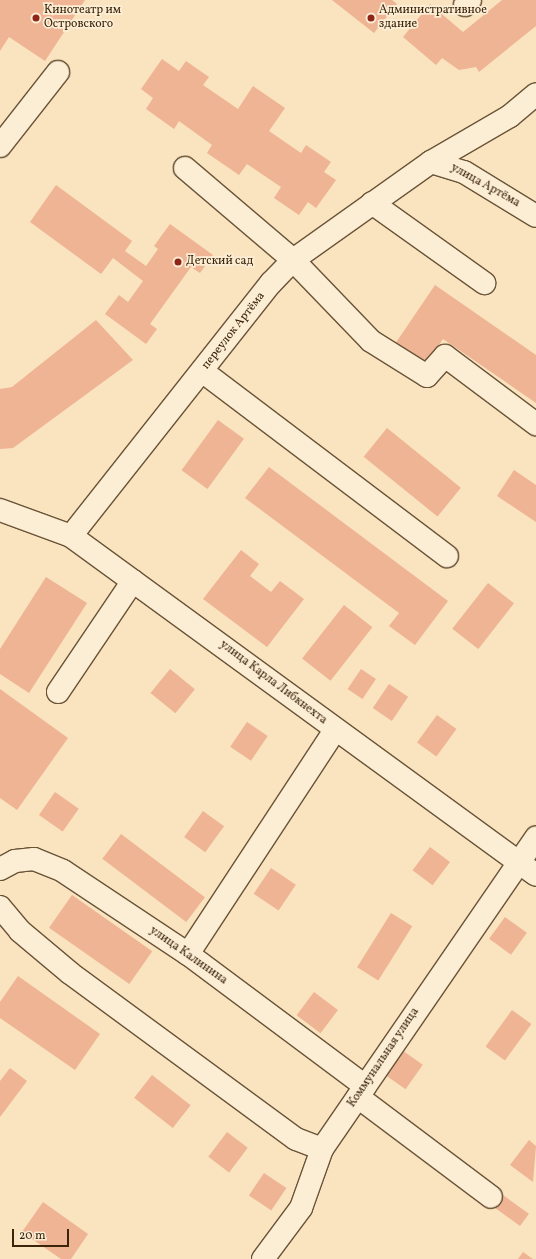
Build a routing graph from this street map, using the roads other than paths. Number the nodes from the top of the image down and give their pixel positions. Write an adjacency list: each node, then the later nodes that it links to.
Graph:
1 (58, 72): 3 (street)
2 (536, 94): 4 (street, переулок Артёма)
3 (0, 146)
4 (431, 162): 6 (street, переулок Артёма); 7 (street, улица Артёма)
5 (185, 168): 8 (street)
6 (372, 203): 8 (street, переулок Артёма); 9 (street)
7 (536, 216)
8 (293, 260): 10 (street, переулок Артёма); 11 (street)
9 (484, 283)
10 (202, 371): 13 (street, переулок Артёма); 14 (street)
11 (536, 424)
12 (0, 510): 13 (street, улица Карла Либкнехта)
13 (71, 536): 15 (street, улица Карла Либкнехта)
14 (447, 556)
15 (133, 581): 16 (street); 17 (street, улица Карла Либкнехта)
16 (58, 692)
17 (335, 730): 19 (street, улица Карла Либкнехта); 23 (street)
18 (536, 838): 19 (street, Коммунальная улица)
19 (518, 863): 21 (street, улица Карла Либкнехта); 24 (street, Коммунальная улица)
20 (0, 869): 23 (street, улица Калинина)
21 (536, 875)
22 (0, 907): 25 (street)
23 (188, 954): 24 (street, улица Калинина)
24 (361, 1092): 25 (street, Коммунальная улица); 26 (street, улица Калинина)
25 (322, 1149): 27 (street, Коммунальная улица)
26 (491, 1197)
27 (263, 1259)

